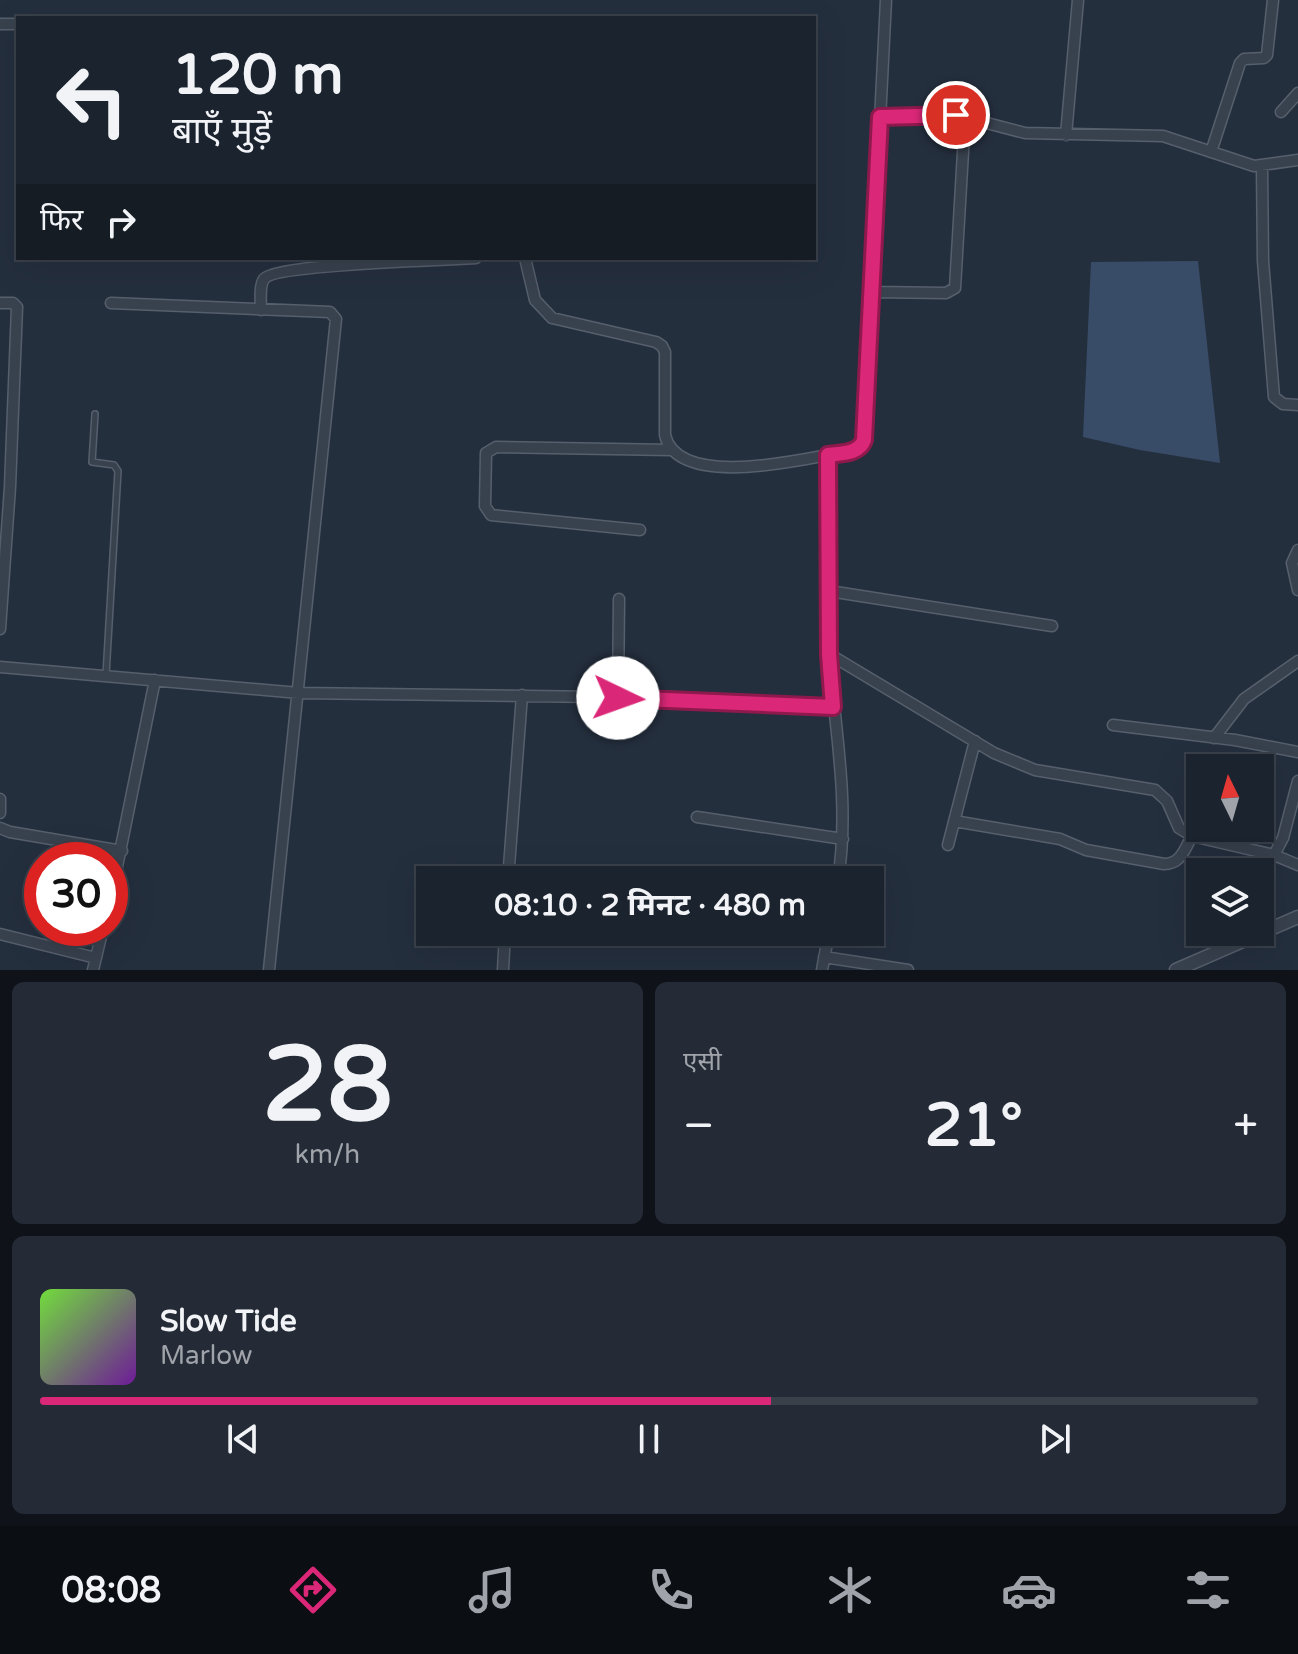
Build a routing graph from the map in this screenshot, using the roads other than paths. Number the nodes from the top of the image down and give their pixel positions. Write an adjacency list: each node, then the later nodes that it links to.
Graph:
1 (886, 0): 6 (street)
2 (1078, 0): 8 (street)
3 (1273, 0): 9 (street)
4 (1298, 93): 5 (street)
5 (1281, 112)
6 (880, 117): 7 (street); 14 (street)
7 (965, 118): 8 (street); 14 (street)
8 (1066, 135): 9 (street)
9 (1211, 152): 11 (street)
10 (1298, 160): 11 (street)
11 (1262, 167): 18 (street)
12 (438, 260): 17 (street)
13 (525, 260): 20 (street)
14 (872, 292): 21 (street)
15 (0, 303): 28 (street)
16 (111, 303): 17 (street)
17 (261, 310): 34 (street)
18 (1298, 405)
19 (95, 414): 32 (lane)
20 (671, 450): 21 (street); 22 (street)
21 (828, 455): 25 (street)
22 (640, 530)
23 (1298, 550): 24 (street)
24 (1298, 590)
25 (829, 591): 27 (street); 29 (street)
26 (619, 599): 36 (street)
27 (1052, 626)
28 (0, 629)
29 (829, 654): 37 (street); 40 (street)
30 (1298, 661): 39 (street)
31 (0, 667): 32 (street)
32 (106, 676): 33 (street)
33 (155, 680): 34 (street); 51 (street)
34 (299, 693): 35 (street); 67 (street)
35 (522, 695): 36 (street); 57 (street)
36 (618, 698): 37 (street)
37 (833, 707): 49 (street)
38 (1113, 725): 39 (street)
39 (1214, 738): 41 (street)
40 (975, 741): 46 (street); 48 (street)
41 (1298, 752)
42 (1298, 781): 55 (street)
43 (0, 799): 44 (street)
44 (0, 813)
45 (697, 817): 49 (street)
46 (954, 821): 52 (street); 54 (street)
47 (0, 828): 50 (street)
48 (1186, 832)
49 (843, 839): 58 (street)
50 (69, 842)
51 (124, 842)
52 (1189, 842)
53 (1218, 842): 55 (street)
54 (948, 845)
55 (1274, 855): 56 (street)
56 (1298, 865)
57 (509, 866)
58 (840, 866)
59 (1298, 917): 71 (street)
60 (0, 934): 65 (street)
61 (99, 946): 65 (street)
62 (504, 946): 68 (street)
63 (826, 946): 64 (street)
64 (824, 957): 69 (street); 70 (street)
65 (96, 958): 66 (street)
66 (93, 970)
67 (269, 970)
68 (503, 970)
69 (822, 970)
70 (908, 970)
71 (1176, 970)

